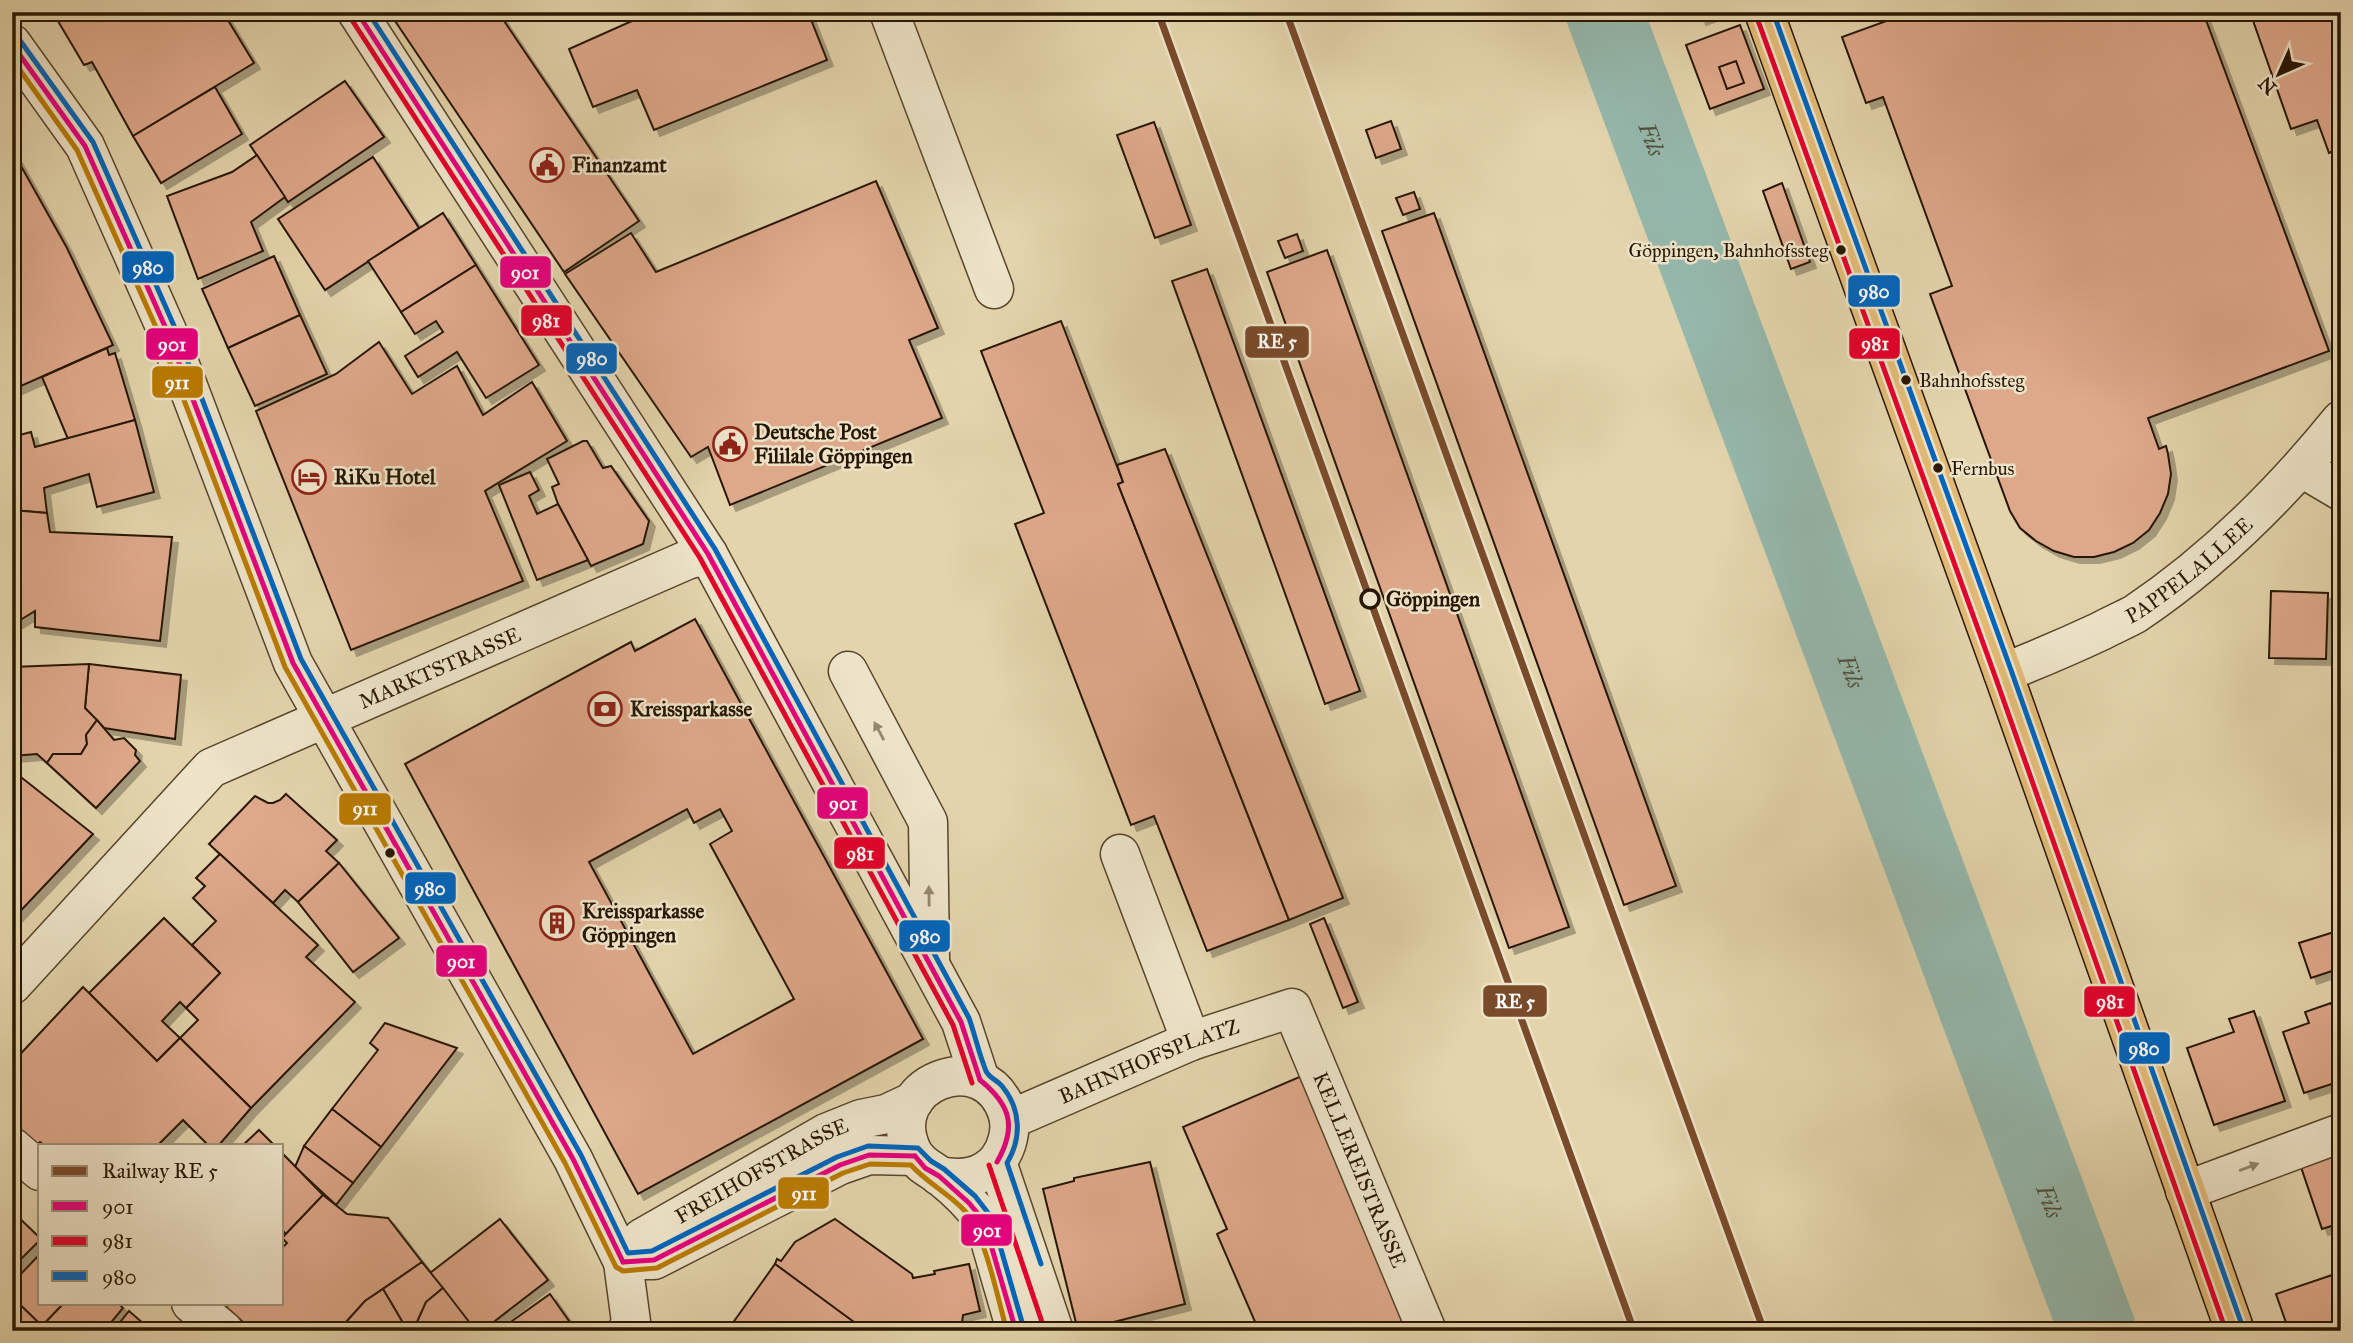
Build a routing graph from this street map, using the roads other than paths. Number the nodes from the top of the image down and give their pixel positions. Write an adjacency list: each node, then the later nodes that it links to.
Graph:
1 (357, 12): 9 (street)
2 (889, 12): 5 (street)
3 (1764, 12): 11 (main road)
4 (12, 44): 12 (street)
5 (995, 289)
6 (2341, 420): 7 (street, PAPPELALLEE)
7 (2302, 468): 8 (street); 11 (street, PAPPELALLEE)
8 (2341, 491)
9 (708, 554): 12 (street, MARKTSTRASSE); 15 (street)
10 (848, 671): 15 (street, one-way to 10)
11 (2003, 673): 27 (main road)
12 (323, 719): 16 (street, MARKTSTRASSE); 28 (street)
13 (1120, 854): 18 (street)
14 (1159, 885): 18 (street)
15 (930, 964): 19 (street)
16 (12, 985)
17 (1292, 1008): 18 (street, BAHNHOFSPLATZ); 34 (street, KELLEREISTRASSE)
18 (1203, 1037): 21 (street, BAHNHOFSPLATZ)
19 (980, 1080): 20 (street); 21 (street)
20 (914, 1101): 25 (street); 28 (street, FREIHOFSTRASSE)
21 (1009, 1120): 24 (street)
22 (2341, 1133): 27 (street, one-way to 22)
23 (12, 1147): 26 (street)
24 (997, 1161): 25 (street); 33 (street)
25 (927, 1166): 28 (street, FREIHOFSTRASSE); 32 (street)
26 (38, 1169)
27 (2185, 1191): 35 (main road)
28 (623, 1262): 31 (street)
29 (192, 1304): 30 (street)
30 (224, 1331)
31 (627, 1331)
32 (1016, 1331)
33 (1054, 1331)
34 (1427, 1331)
35 (2235, 1331)

